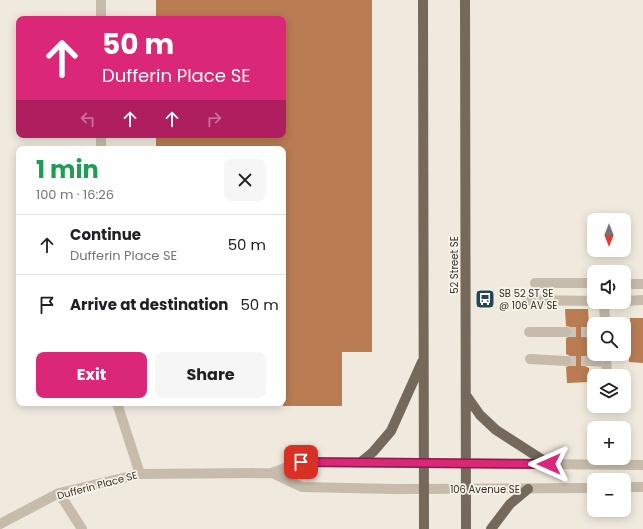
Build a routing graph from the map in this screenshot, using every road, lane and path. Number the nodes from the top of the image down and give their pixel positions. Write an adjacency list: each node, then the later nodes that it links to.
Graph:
1 (101, 0): 4 (street)
2 (423, 0): 13 (main road)
3 (465, 0): 16 (main road, 52 Street SE)
4 (101, 16)
5 (535, 283): 6 (street)
6 (587, 283)
7 (528, 300): 9 (street)
8 (643, 300): 10 (street)
9 (587, 301)
10 (631, 301)
11 (529, 332): 12 (street)
12 (566, 332)
13 (423, 358): 18 (main road); 19 (main road)
14 (530, 359): 15 (street)
15 (566, 360)
16 (466, 395): 20 (main road, 52 Street SE); 21 (main road)
17 (118, 406): 24 (street)
18 (360, 462): 19 (street, Dufferin Place SE); 23 (street, Dufferin Place SE)
19 (424, 463): 20 (street); 28 (main road)
20 (466, 464): 21 (street); 29 (main road, 52 Street SE)
21 (549, 464): 22 (street)
22 (643, 465)
23 (272, 473): 24 (street, Dufferin Place SE); 28 (street, Dufferin Place SE)
24 (140, 474): 31 (street, Dufferin Place SE)
25 (631, 487): 26 (street)
26 (643, 487)
27 (587, 488): 30 (street, 106 Avenue SE)
28 (424, 489): 29 (street, 106 Avenue SE); 34 (main road)
29 (466, 489): 30 (street, 106 Avenue SE); 35 (main road, 52 Street SE)
30 (528, 489): 36 (main road)
31 (59, 493): 32 (street, Dufferin Place SE); 33 (street)
32 (0, 524)
33 (82, 529)
34 (424, 529)
35 (466, 529)
36 (490, 529)

